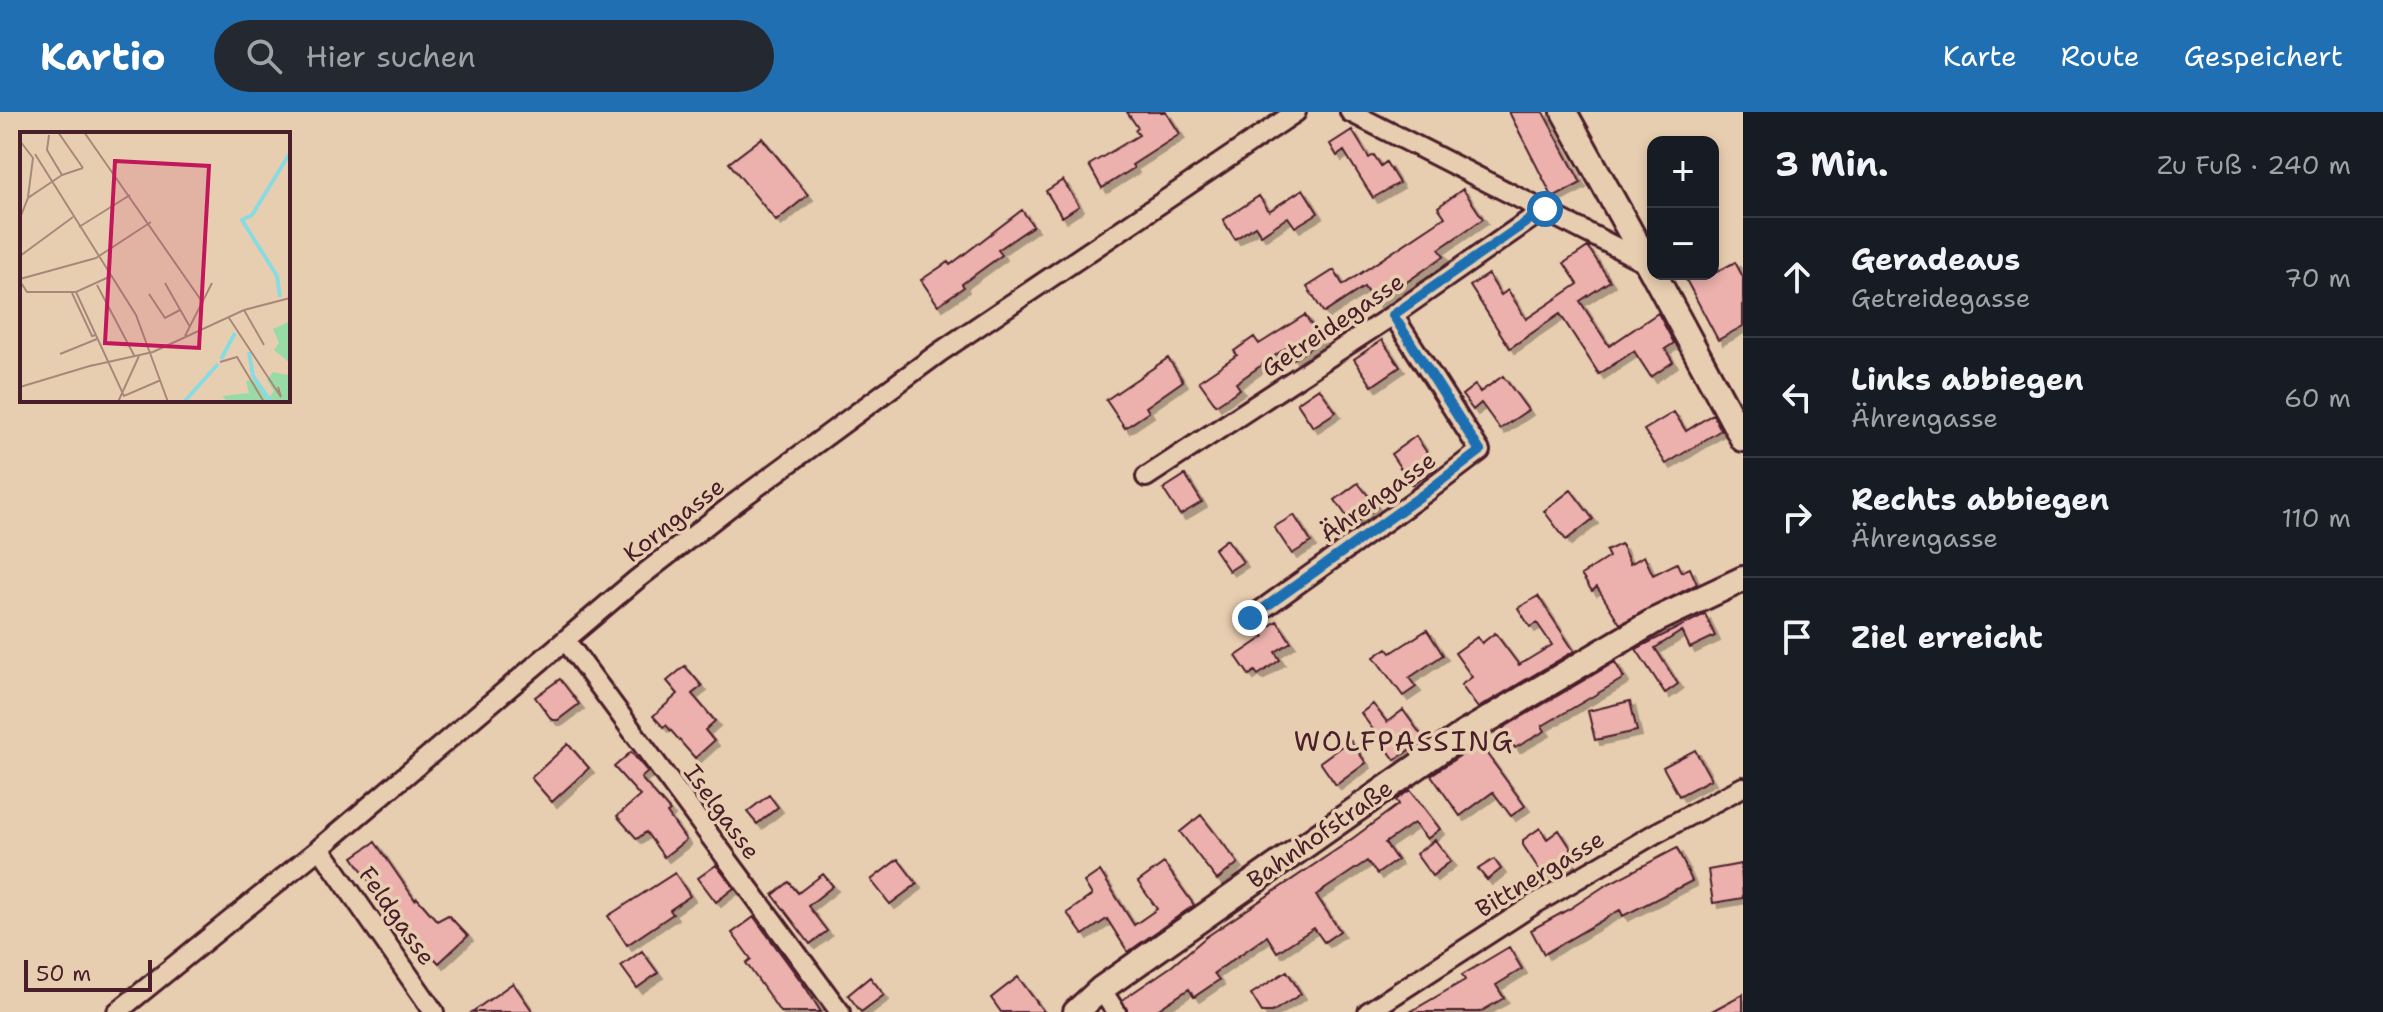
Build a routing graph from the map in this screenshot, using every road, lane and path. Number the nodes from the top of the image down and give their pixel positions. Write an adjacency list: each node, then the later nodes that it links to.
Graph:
1 (1296, 112): 13 (street, Korngasse)
2 (1350, 112): 4 (street)
3 (1564, 112): 5 (street)
4 (1545, 209): 6 (street); 8 (street, Getreidegasse)
5 (1647, 263)
6 (1647, 268)
7 (1656, 280): 9 (street)
8 (1393, 315): 10 (street, Getreidegasse); 12 (street, Ährengasse)
9 (1743, 439)
10 (1146, 477)
11 (1743, 579): 16 (street, Bahnhofstraße)
12 (1250, 618)
13 (566, 641): 15 (street, Korngasse); 19 (street, Iselgasse)
14 (1743, 787): 22 (street, Bittnergasse)
15 (320, 848): 17 (street, Korngasse); 18 (street, Feldgasse)
16 (1101, 989): 20 (street, Bahnhofstraße); 21 (street)
17 (117, 1012)
18 (434, 1012)
19 (840, 1012)
20 (1076, 1012)
21 (1116, 1012)
22 (1368, 1012)

